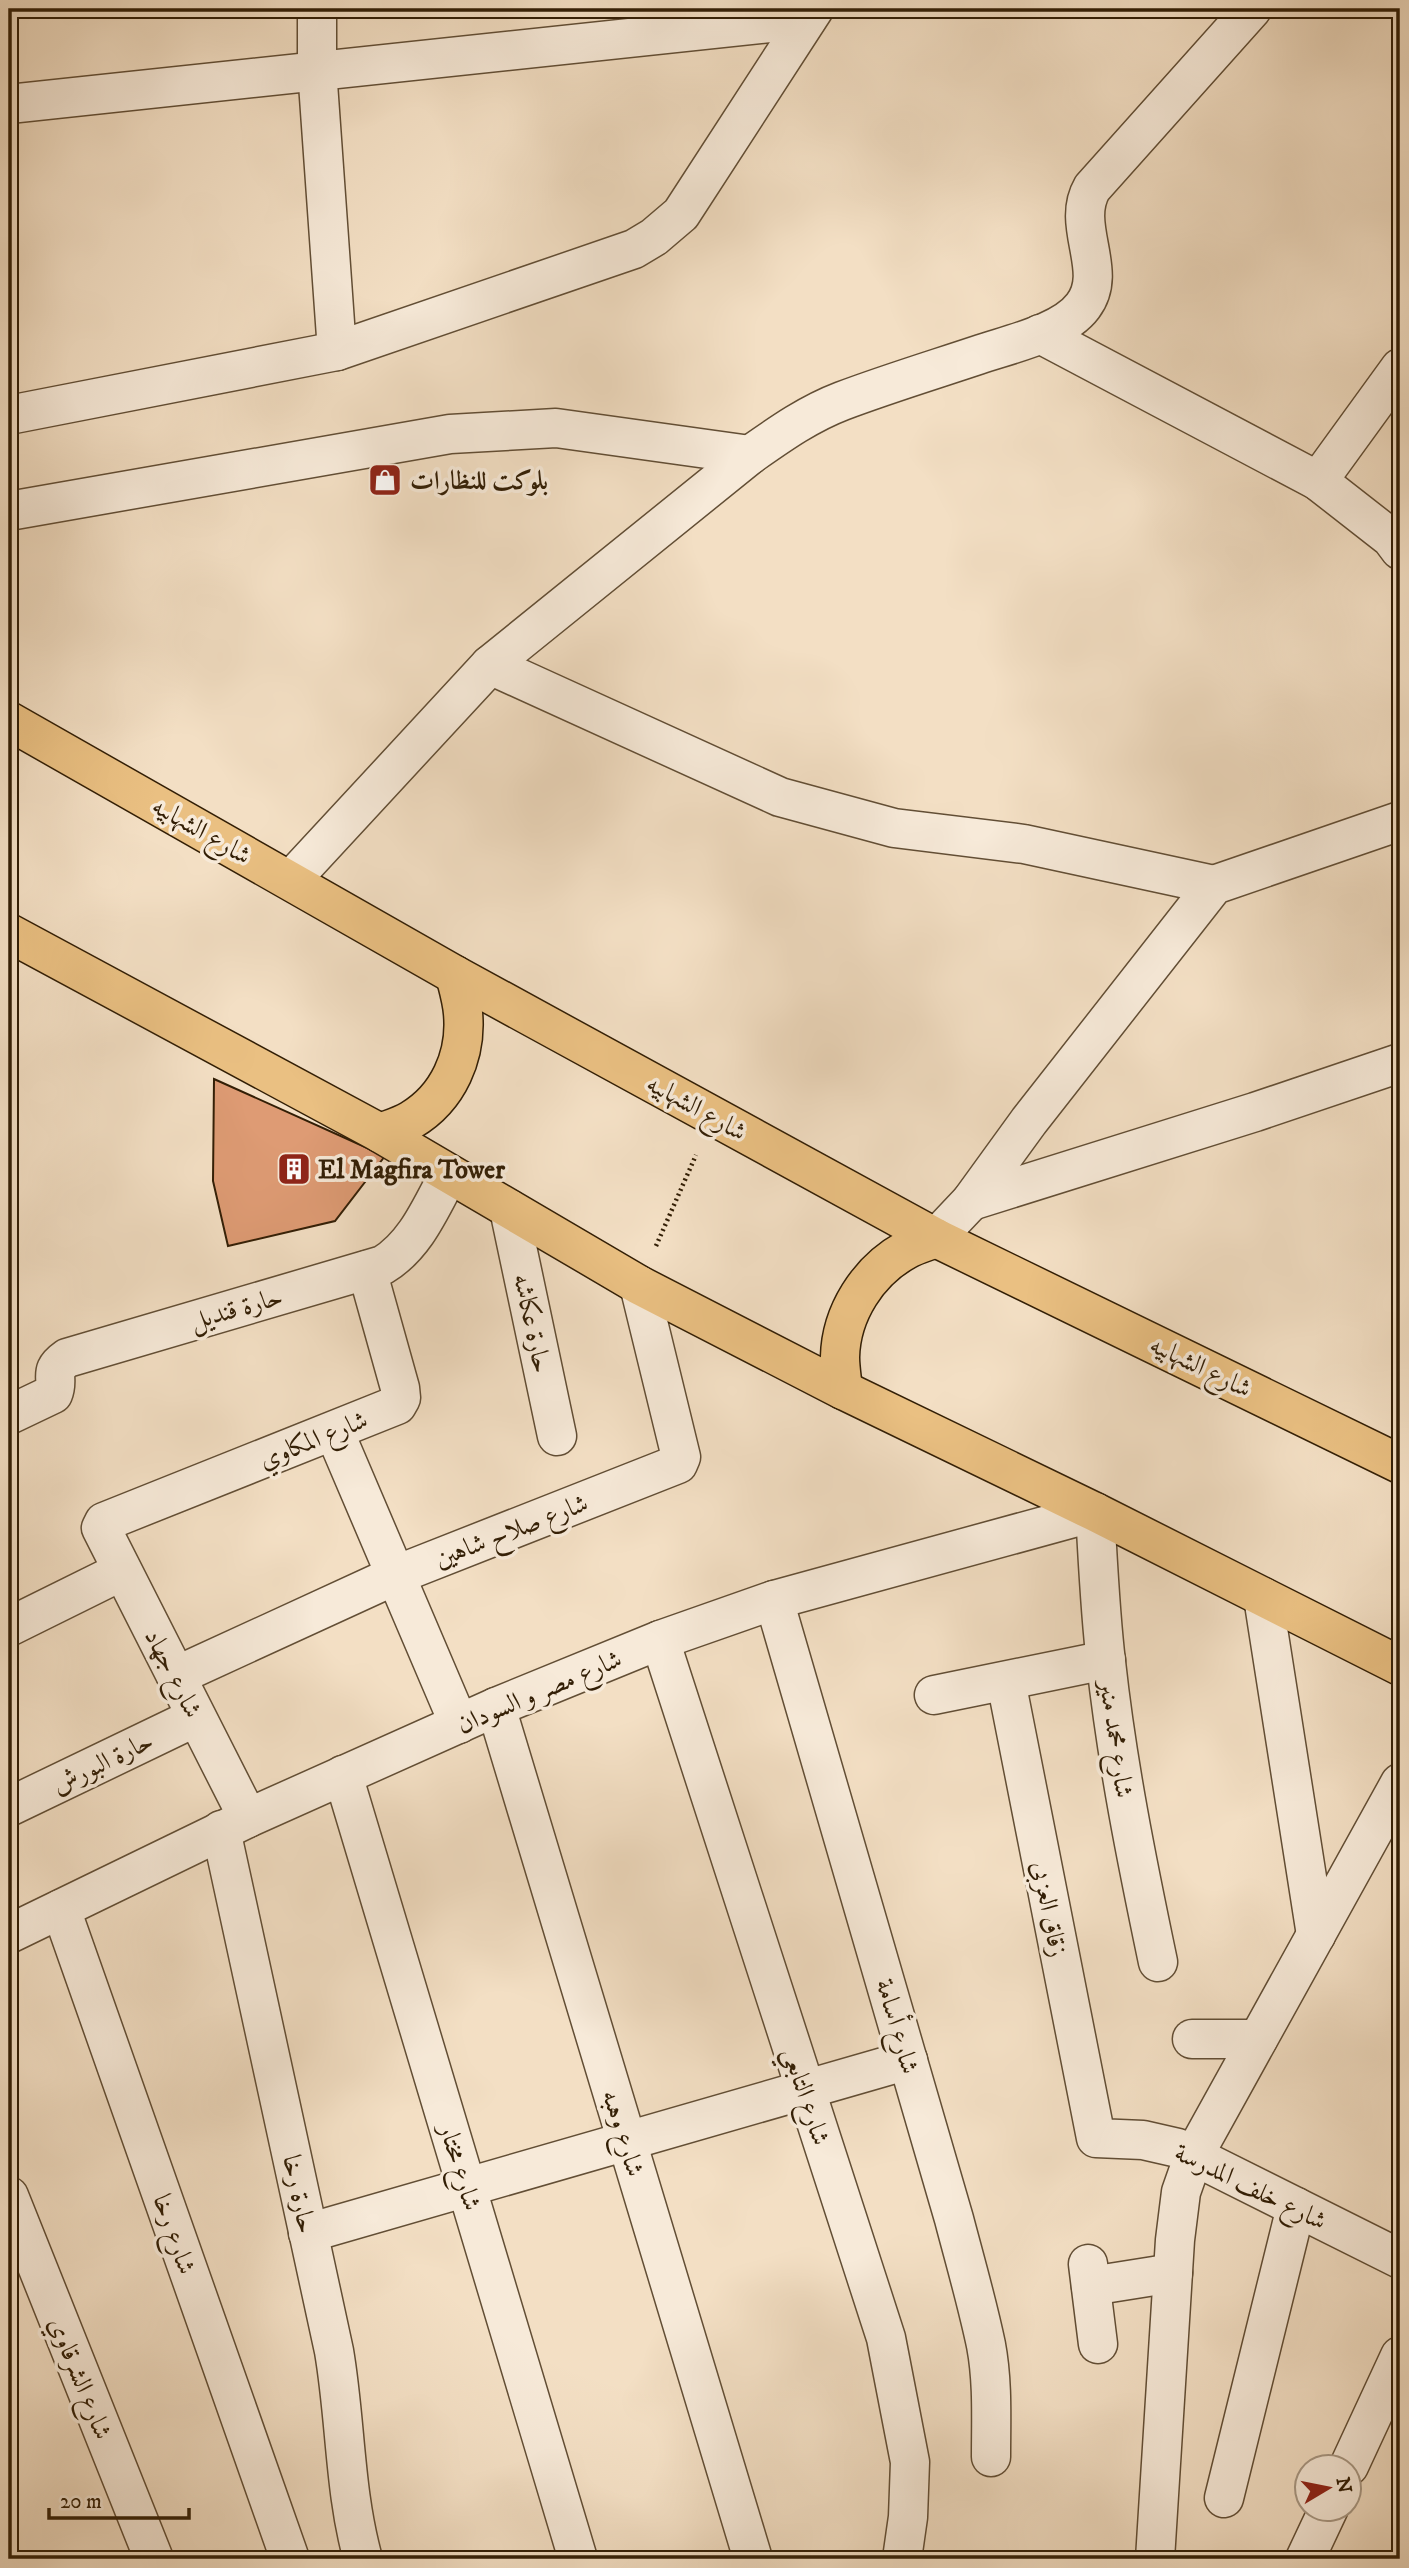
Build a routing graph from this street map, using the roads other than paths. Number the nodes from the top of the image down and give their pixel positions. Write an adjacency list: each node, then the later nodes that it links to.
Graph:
1 (317, 9): 4 (street)
2 (1252, 9): 6 (street)
3 (810, 14): 4 (street); 7 (street)
4 (317, 69): 5 (street); 7 (street)
5 (9, 104)
6 (1040, 334): 10 (street); 11 (street)
7 (337, 351): 9 (street)
8 (1400, 369): 11 (street)
9 (9, 415)
10 (750, 455): 12 (street); 14 (street)
11 (1318, 481): 13 (street)
12 (9, 511)
13 (1400, 550)
14 (490, 666): 17 (street); 18 (street)
15 (9, 721): 17 (highway, شارع الشهابيه)
16 (1400, 821): 18 (street)
17 (291, 880): 20 (highway, شارع الشهابيه)
18 (1214, 885): 24 (street)
19 (9, 933): 22 (highway)
20 (455, 975): 22 (highway); 26 (highway, شارع الشهابيه)
21 (1400, 1063): 24 (street)
22 (380, 1133): 23 (highway)
23 (449, 1174): 25 (highway); 27 (street, حارة قنديل)
24 (971, 1201): 26 (street)
25 (509, 1209): 28 (highway); 32 (street, حارة عكاشه)
26 (936, 1238): 29 (highway); 33 (highway, شارع الشهابيه)
27 (367, 1269): 30 (street, حارة قنديل); 31 (street, شارع المكاوي)
28 (639, 1285): 29 (highway); 37 (street, شارع صلاح شاهين)
29 (843, 1390): 34 (highway)
30 (9, 1415)
31 (334, 1431): 35 (street, شارع المكاوي); 37 (street)
32 (557, 1436)
33 (1400, 1464)
34 (1094, 1513): 38 (highway); 39 (street, شارع مصر و السودان); 42 (street, شارع محمد منير)
35 (101, 1528): 36 (street, شارع جهاد)
36 (122, 1571): 40 (street); 44 (street, شارع جهاد)
37 (396, 1575): 44 (street, شارع صلاح شاهين); 49 (street)
38 (1263, 1597): 43 (highway); 56 (street)
39 (774, 1600): 41 (street, شارع مصر و السودان); 60 (street, شارع أسامة)
40 (9, 1627)
41 (660, 1640): 47 (street, شارع مصر و السودان); 61 (street, شارع التابعي)
42 (1106, 1660): 45 (street); 57 (street, شارع محمد منير)
43 (1400, 1666)
44 (176, 1676): 48 (street, شارع جهاد)
45 (1006, 1681): 46 (street); 62 (street, زقاق العزبى)
46 (934, 1695)
47 (496, 1707): 49 (street, شارع مصر و السودان); 63 (street, شارع وهبه)
48 (196, 1717): 52 (street, حارة البورش); 53 (street, شارع جهاد)
49 (459, 1724): 50 (street, شارع مصر و السودان)
50 (344, 1775): 53 (street, شارع مصر و السودان); 65 (street, شارع مختار)
51 (1400, 1783): 56 (street)
52 (9, 1807)
53 (234, 1824): 54 (street, شارع مصر و السودان); 68 (street, حارة رخا)
54 (61, 1909): 55 (street, شارع مصر و السودان); 78 (street, شارع رخا)
55 (9, 1934)
56 (1316, 1935): 59 (street)
57 (1158, 1962)
58 (1192, 2039): 59 (street)
59 (1258, 2039): 64 (street)
60 (908, 2060): 61 (street); 74 (street, شارع أسامة)
61 (805, 2090): 63 (street); 82 (street, شارع التابعي)
62 (1096, 2138): 64 (street, شارع خلف المدرسة)
63 (627, 2141): 65 (street); 81 (street, شارع وهبه)
64 (1194, 2155): 67 (street, شارع خلف المدرسة); 70 (street)
65 (467, 2187): 68 (street); 80 (street, شارع مختار)
66 (9, 2196): 77 (street, شارع الشرقاوي)
67 (1296, 2207): 69 (street, شارع خلف المدرسة); 75 (street)
68 (308, 2234): 79 (street, حارة رخا)
69 (1400, 2259)
70 (1173, 2273): 71 (street); 83 (street)
71 (1098, 2344)
72 (1400, 2356): 73 (street)
73 (1355, 2452)
74 (991, 2458)
75 (1224, 2498)
76 (1322, 2522): 84 (street)
77 (154, 2559)
78 (290, 2559)
79 (363, 2559)
80 (578, 2559)
81 (753, 2559)
82 (902, 2559)
83 (1155, 2559)
84 (1305, 2559)

